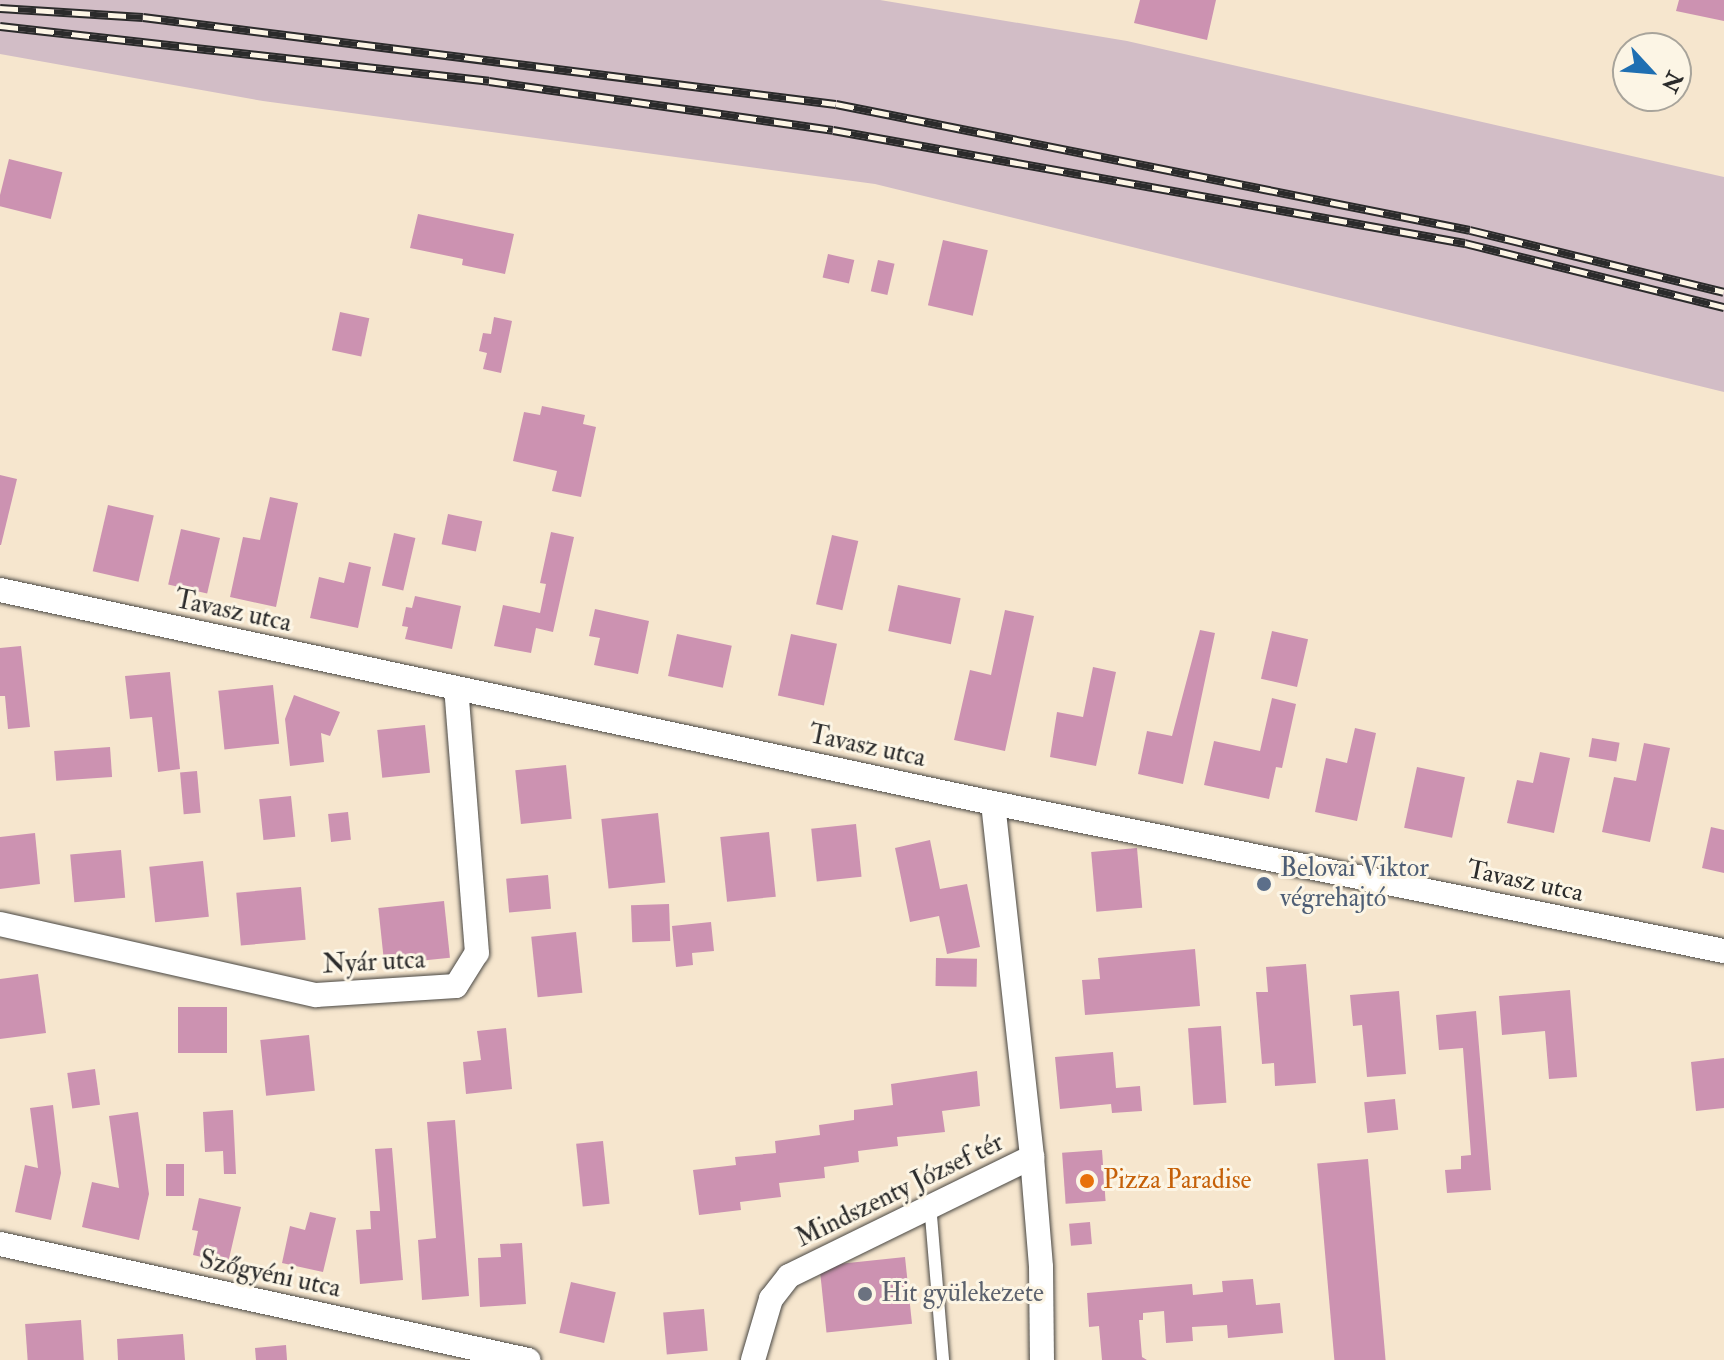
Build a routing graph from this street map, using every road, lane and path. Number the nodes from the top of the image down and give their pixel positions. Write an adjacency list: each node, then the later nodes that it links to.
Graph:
1 (0, 590): 2 (street, Tavasz utca)
2 (456, 689): 3 (street, Tavasz utca); 4 (street, Nyár utca)
3 (993, 803): 5 (street, Tavasz utca); 6 (street, Mindszenty József tér)
4 (0, 924)
5 (1724, 951)
6 (1032, 1157): 7 (street, Mindszenty József tér); 12 (street, Mindszenty József tér)
7 (930, 1204): 10 (street, Mindszenty József tér); 11 (lane)
8 (0, 1244): 9 (street, Szőgyéni utca)
9 (528, 1360)
10 (753, 1360)
11 (943, 1360)
12 (1042, 1360)

